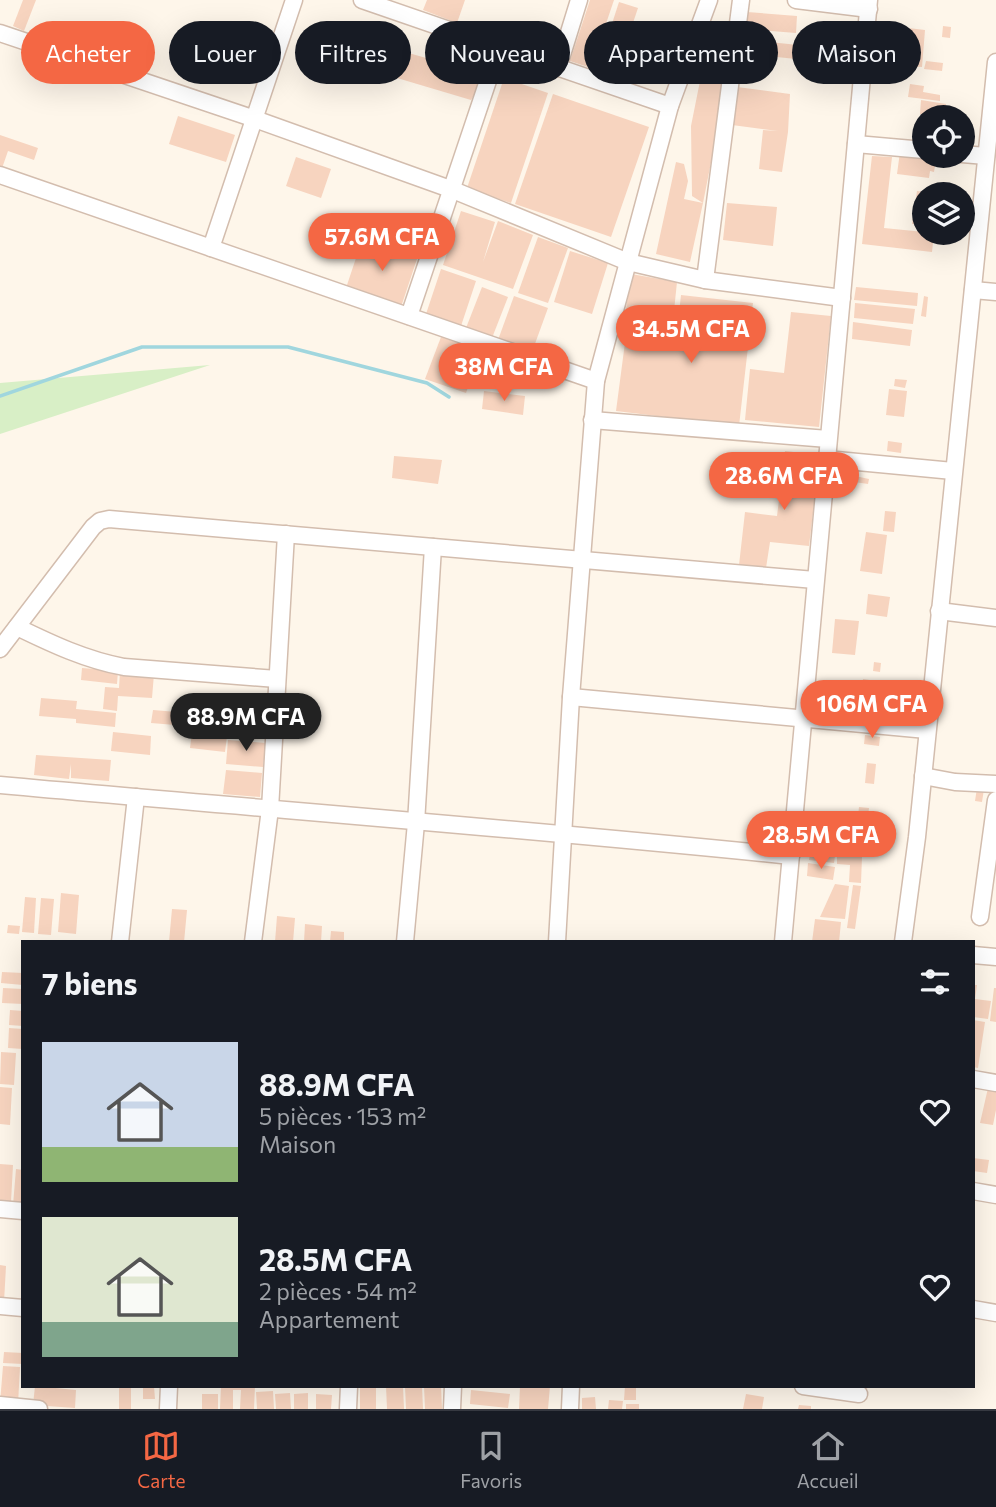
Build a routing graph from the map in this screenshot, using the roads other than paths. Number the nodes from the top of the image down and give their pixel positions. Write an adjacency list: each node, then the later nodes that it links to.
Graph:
1 (294, 0): 15 (street)
2 (362, 0): 8 (street)
3 (579, 0): 9 (street)
4 (709, 0): 14 (street)
5 (741, 0): 24 (street)
6 (796, 0): 7 (street)
7 (869, 5): 16 (street)
8 (425, 22)
9 (570, 29)
10 (0, 33): 15 (street)
11 (996, 62): 19 (street)
12 (570, 72): 14 (street)
13 (487, 84): 21 (street)
14 (670, 106): 23 (street)
15 (255, 119): 21 (street); 22 (street)
16 (856, 144): 17 (street); 27 (street)
17 (912, 149)
18 (975, 155): 19 (street)
19 (986, 156): 25 (street)
20 (0, 175): 22 (street)
21 (453, 190): 23 (street); 28 (street)
22 (211, 248): 28 (street)
23 (628, 262): 24 (street); 29 (street)
24 (705, 280): 27 (street)
25 (972, 290): 26 (street); 33 (street)
26 (996, 292)
27 (842, 298): 31 (street)
28 (409, 316): 29 (street)
29 (596, 381): 30 (street)
30 (592, 420): 31 (street); 36 (street)
31 (828, 439): 32 (street)
32 (826, 460): 33 (street); 37 (street)
33 (953, 471): 38 (street)
34 (286, 534): 35 (street); 40 (street); 42 (street)
35 (433, 547): 36 (street); 52 (street)
36 (581, 560): 37 (street); 43 (street)
37 (815, 580): 44 (street)
38 (939, 611): 39 (street); 45 (street)
39 (996, 618)
40 (17, 627): 41 (street); 42 (street)
41 (0, 649)
42 (277, 679): 51 (street)
43 (570, 697): 44 (street); 53 (street)
44 (804, 720): 45 (street); 54 (street)
45 (927, 730): 46 (street)
46 (923, 776): 47 (street); 61 (street)
47 (996, 784)
48 (0, 785): 49 (street)
49 (136, 797): 51 (street); 56 (street)
50 (996, 800): 55 (street)
51 (270, 809): 52 (street); 57 (street)
52 (416, 823): 53 (street); 58 (street)
53 (562, 832): 54 (street); 59 (street)
54 (792, 856): 60 (street)
55 (980, 918)
56 (120, 940)
57 (253, 940)
58 (405, 940)
59 (557, 940)
60 (783, 940)
61 (904, 940)
62 (975, 955): 63 (street)
63 (996, 957)
64 (975, 1079): 65 (street)
65 (996, 1083)
66 (975, 1191): 67 (street)
67 (996, 1195)
68 (0, 1209): 69 (street)
69 (21, 1211)
70 (0, 1306): 71 (street)
71 (21, 1308)
72 (975, 1310): 73 (street)
73 (996, 1313)
74 (169, 1388): 82 (street)
75 (349, 1388): 83 (street)
76 (453, 1388): 84 (street)
77 (571, 1388): 85 (street)
78 (814, 1388): 79 (street)
79 (859, 1396)
80 (0, 1405): 81 (street)
81 (40, 1409)
82 (168, 1409)
83 (348, 1409)
84 (452, 1409)
85 (570, 1409)

